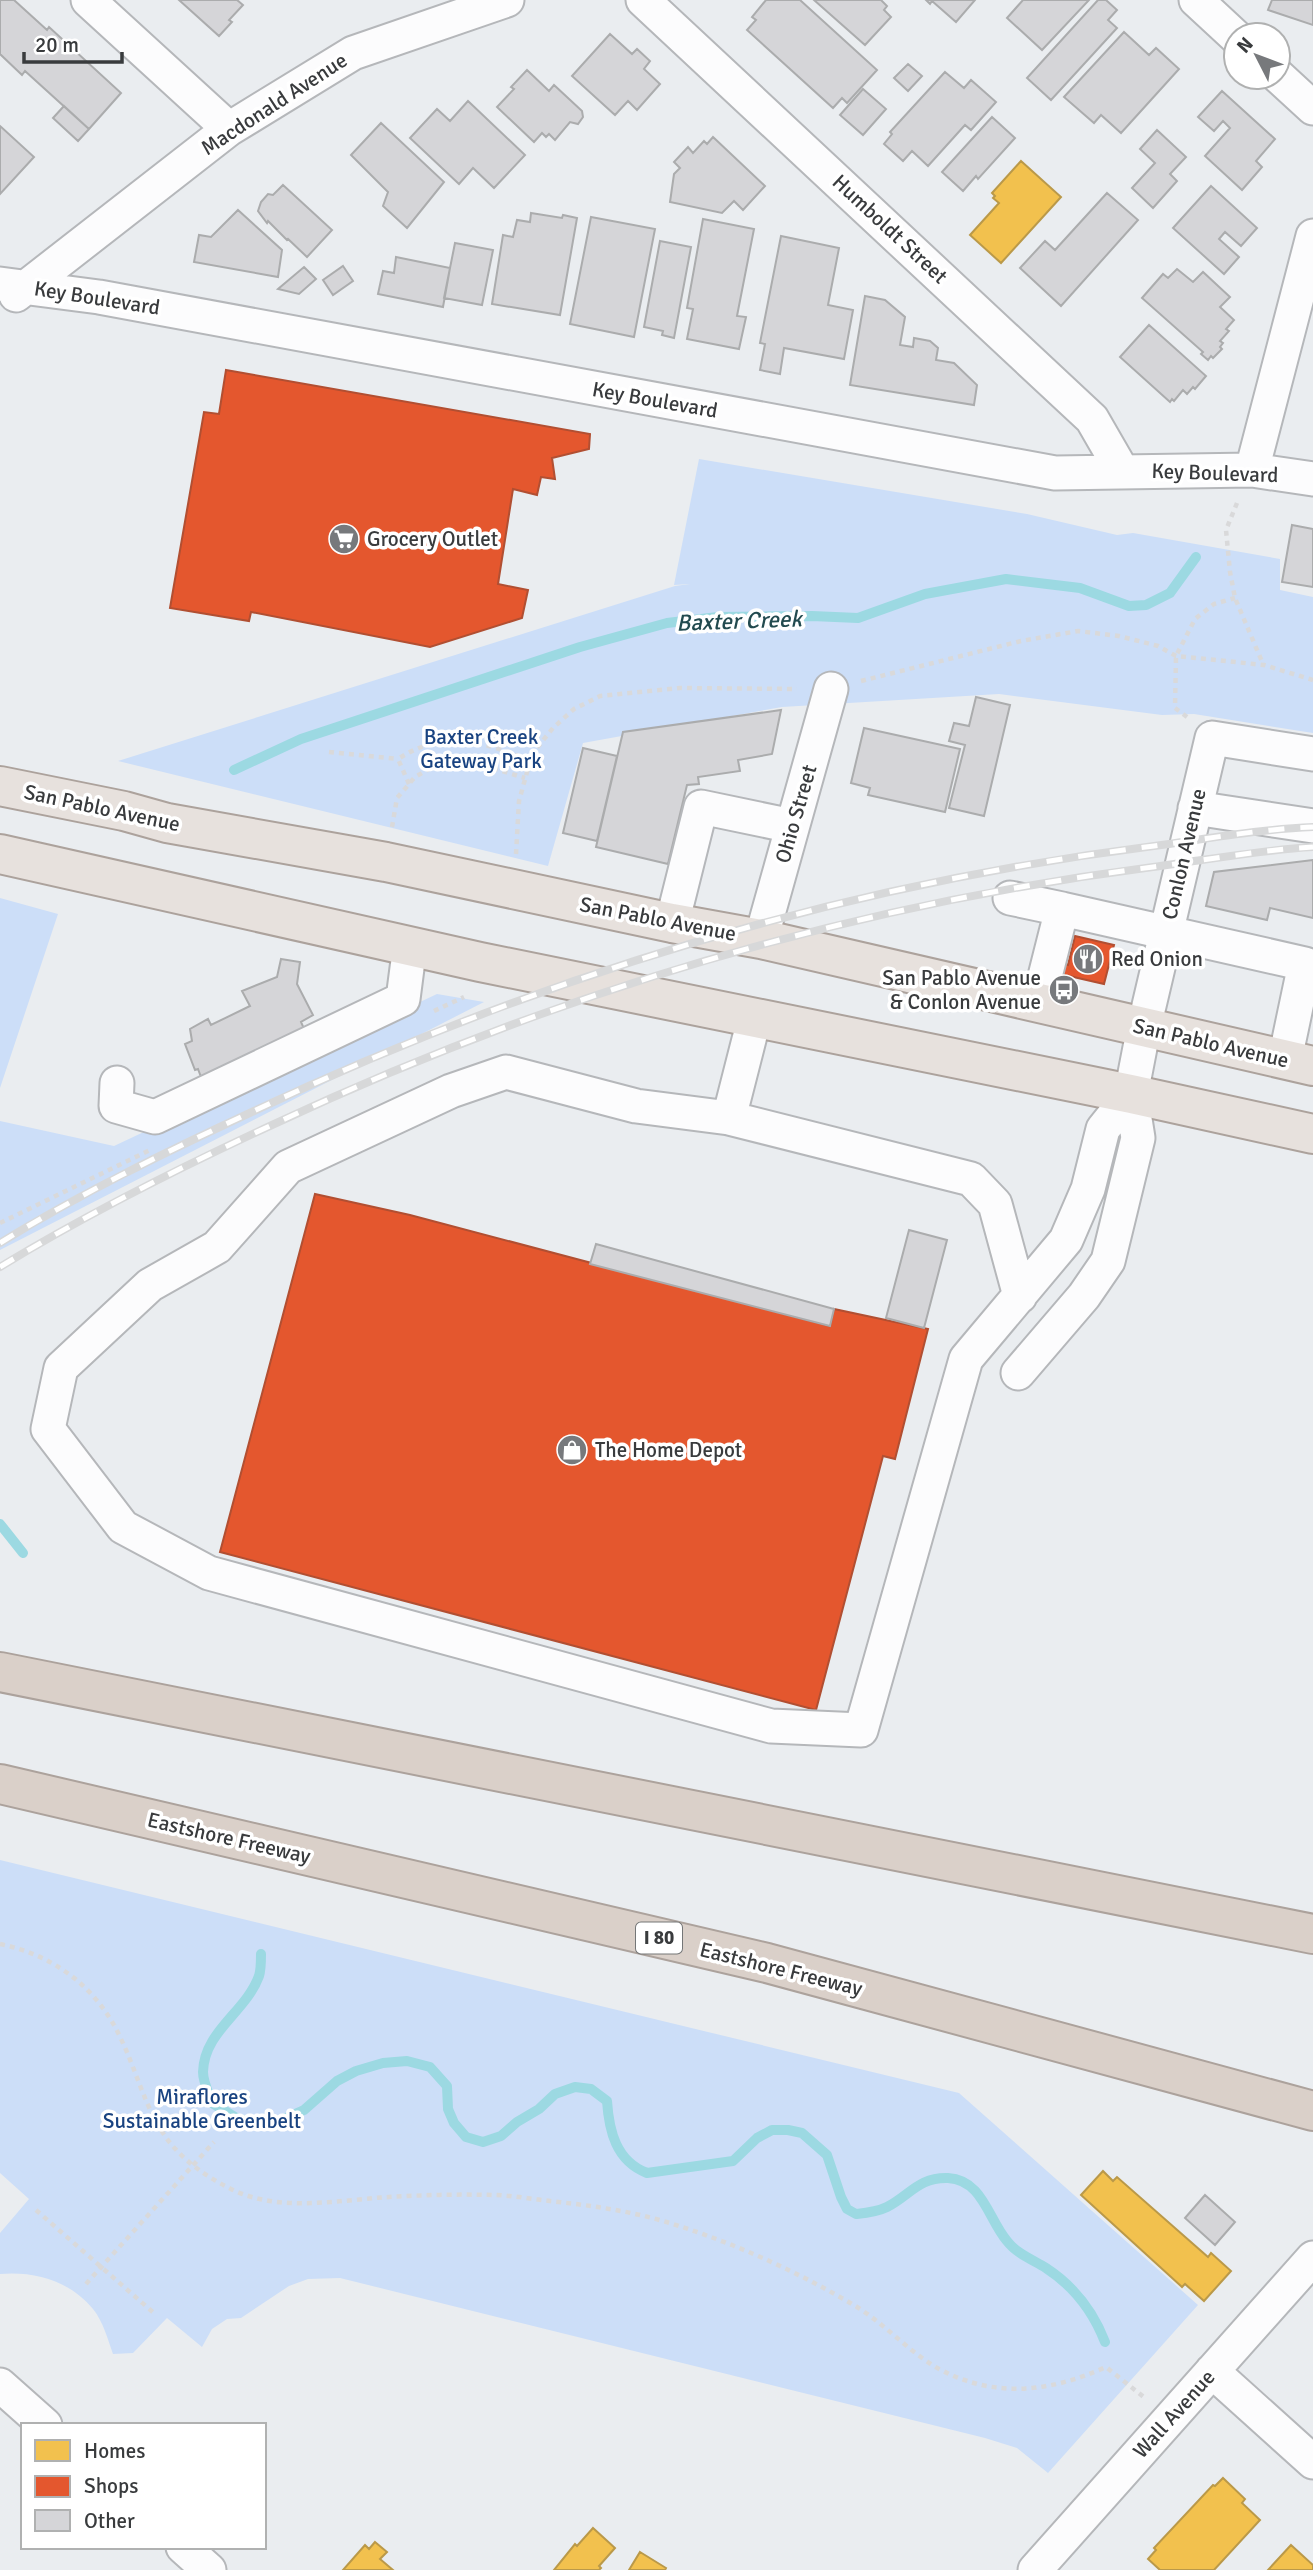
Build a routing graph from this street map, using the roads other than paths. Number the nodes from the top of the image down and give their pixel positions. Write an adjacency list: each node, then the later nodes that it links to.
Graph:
1 (88, 0): 8 (street)
2 (507, 0): 8 (street, Macdonald Avenue)
3 (643, 0): 12 (street, Humboldt Street)
4 (1196, 0): 5 (street)
5 (1222, 24)
6 (1292, 89): 7 (street)
7 (1313, 108)
8 (229, 129): 10 (street, Macdonald Avenue)
9 (1313, 236): 11 (street)
10 (9, 293): 12 (street, Key Boulevard)
11 (1252, 470): 12 (street, Key Boulevard); 13 (street, Key Boulevard)
12 (1122, 471)
13 (1313, 479)
14 (831, 689): 18 (street, Ohio Street)
15 (1313, 754): 17 (street, Conlon Avenue)
16 (0, 786): 23 (main road, San Pablo Avenue)
17 (1195, 807): 19 (street); 24 (street, Conlon Avenue)
18 (792, 826): 23 (street); 25 (street, Ohio Street)
19 (1313, 826)
20 (0, 854): 26 (main road)
21 (1010, 898): 22 (street)
22 (1062, 909): 24 (street); 27 (street)
23 (672, 923): 25 (main road, San Pablo Avenue)
24 (1166, 932): 29 (street, Conlon Avenue); 30 (street)
25 (761, 939): 27 (main road, San Pablo Avenue)
26 (410, 945): 28 (main road); 31 (street)
27 (1038, 1004): 29 (main road, San Pablo Avenue)
28 (755, 1016): 32 (main road); 33 (street)
29 (1144, 1027): 30 (main road, San Pablo Avenue); 32 (street, Conlon Avenue)
30 (1299, 1063)
31 (117, 1083)
32 (1131, 1094): 34 (main road); 35 (street); 36 (street)
33 (729, 1118): 35 (street); 35 (street)
34 (1313, 1134)
35 (1020, 1296)
36 (1018, 1373)
37 (0, 1672): 39 (highway)
38 (0, 1784): 40 (highway, Eastshore Freeway / I 80)
39 (1313, 1934)
40 (1313, 2111)
41 (1313, 2258): 42 (street, Wall Avenue)
42 (1212, 2371): 45 (street); 48 (street, Wall Avenue)
43 (0, 2385): 44 (street)
44 (43, 2423)
45 (1313, 2462)
46 (185, 2549): 47 (street)
47 (209, 2570)
48 (1035, 2570)

